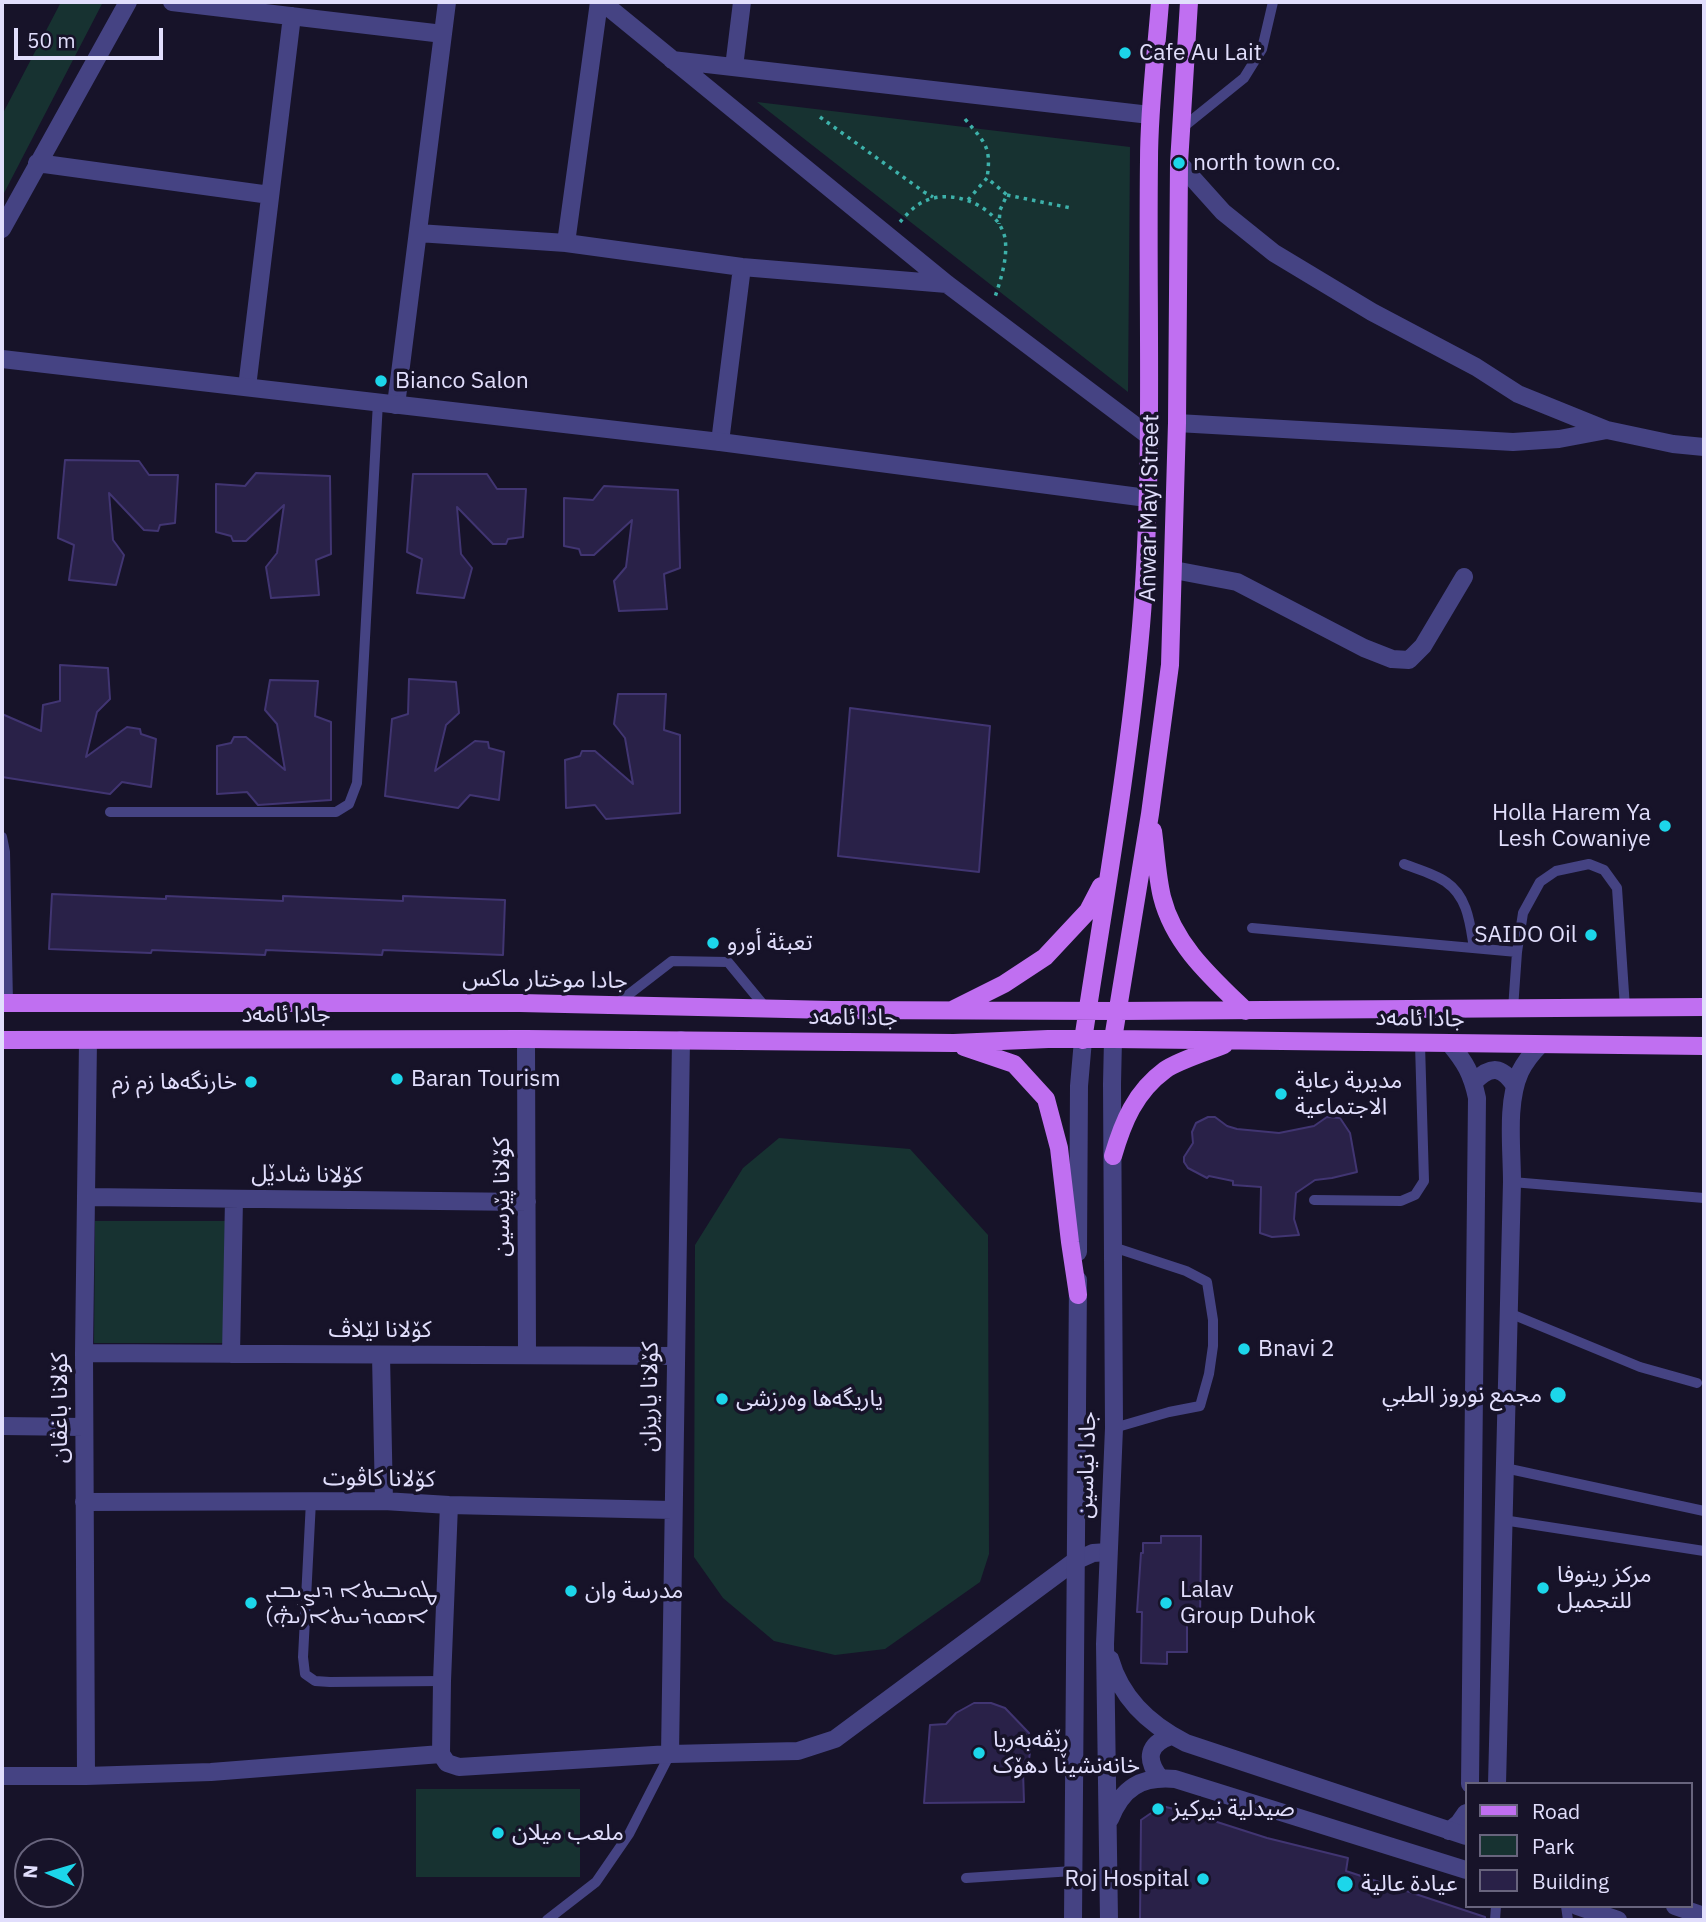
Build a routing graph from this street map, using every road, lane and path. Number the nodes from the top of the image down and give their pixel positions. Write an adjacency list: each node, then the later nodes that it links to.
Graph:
1 (128, 2): 17 (street)
2 (172, 2): 9 (street)
3 (447, 2): 10 (street)
4 (600, 2): 11 (street); 29 (street)
5 (743, 2): 12 (street)
6 (1160, 2): 13 (main road, Anwar Mayi Street)
7 (1189, 2): 16 (main road, Anwar Mayi Street)
8 (1273, 2): 16 (lane)
9 (292, 16): 10 (street); 20 (street)
10 (443, 34): 27 (street)
11 (672, 60): 12 (street); 28 (street)
12 (734, 66): 13 (street)
13 (1150, 115): 39 (main road, Anwar Mayi Street)
14 (820, 117): 22 (path)
15 (965, 119): 19 (path)
16 (1182, 128): 18 (main road, Anwar Mayi Street)
17 (37, 163): 20 (street); 26 (street)
18 (1179, 163): 37 (main road, Anwar Mayi Street); 38 (street)
19 (987, 178): 21 (path); 23 (path)
20 (270, 194): 34 (street)
21 (1007, 195): 24 (path); 25 (path)
22 (935, 198): 23 (path); 28 (path)
23 (968, 200): 25 (path)
24 (1071, 208)
25 (999, 224): 32 (path)
26 (2, 229)
27 (418, 233): 29 (street); 36 (street)
28 (894, 241): 31 (street)
29 (566, 243): 30 (street)
30 (742, 267): 31 (street); 40 (street)
31 (947, 284): 32 (street)
32 (987, 314): 39 (street)
33 (2, 359): 34 (street)
34 (247, 387): 35 (street)
35 (378, 402): 36 (street); 45 (lane)
36 (396, 405): 40 (street)
37 (1177, 423): 38 (street); 43 (main road, Anwar Mayi Street)
38 (1607, 430): 41 (street)
39 (1149, 436): 42 (main road, Anwar Mayi Street)
40 (720, 442): 42 (street)
41 (1704, 447)
42 (1147, 498): 49 (main road, Anwar Mayi Street)
43 (1174, 570): 44 (street); 46 (main road, Anwar Mayi Street)
44 (1464, 577)
45 (110, 812)
46 (1150, 814): 61 (main road, Anwar Mayi Street); 62 (main road)
47 (2, 837): 53 (lane)
48 (1404, 864): 51 (lane)
49 (1108, 870): 59 (main road); 60 (main road, Anwar Mayi Street)
50 (1252, 928): 51 (lane)
51 (1474, 948): 52 (lane)
52 (1517, 952): 56 (lane); 58 (lane)
53 (5, 1003): 54 (main road, جادا موختار ماكس)
54 (614, 1005): 57 (main road, جادا موختار ماكس); 57 (lane)
55 (1704, 1007): 56 (main road, جادا ئامەد)
56 (1625, 1008): 58 (main road, جادا ئامەد)
57 (767, 1009): 59 (main road, جادا موختار ماكس)
58 (1513, 1009): 62 (main road, جادا ئامەد)
59 (951, 1011): 60 (main road, جادا موختار ماكس)
60 (1087, 1011): 61 (main road, جادا ئامەد); 67 (main road, Anwar Mayi Street)
61 (1117, 1011): 62 (main road, جادا ئامەد); 68 (main road, جادا نیاسین)
62 (1246, 1011)
63 (526, 1039): 65 (main road, جادا ئامەد); 66 (main road, جادا ئامەد); 83 (street, کۆلانا پێرسین)
64 (2, 1040): 65 (main road, جادا ئامەد)
65 (88, 1040): 79 (street, کۆلانا باغڤان)
66 (681, 1040): 70 (main road, جادا ئامەد); 91 (street, کۆلانا یاریزان)
67 (1083, 1040): 68 (main road, جادا ئامەد); 70 (main road, جادا ئامەد); 85 (street, جادا نیاسین)
68 (1113, 1040): 69 (main road, جادا ئامەد); 77 (street, جادا نیاسین)
69 (1234, 1041): 71 (main road, جادا ئامەد); 77 (main road)
70 (954, 1044): 85 (main road)
71 (1420, 1044): 72 (main road, جادا ئامەد); 82 (lane)
72 (1450, 1044): 73 (main road, جادا ئامەد); 75 (street)
73 (1540, 1045): 74 (main road, جادا ئامەد); 76 (street)
74 (1704, 1046)
75 (1474, 1082): 76 (street); 115 (street)
76 (1515, 1086): 78 (street)
77 (1112, 1156): 84 (street, جادا نیاسین)
78 (1512, 1182): 80 (lane); 86 (street)
79 (86, 1198): 81 (street, کۆلانا شادێل); 87 (street, کۆلانا باغڤان)
80 (1704, 1198)
81 (234, 1199): 83 (street, کۆلانا شادێل); 88 (street)
82 (1314, 1200)
83 (527, 1202): 90 (street, کۆلانا پێرسین)
84 (1113, 1247): 95 (street, جادا نیاسین); 95 (lane)
85 (1078, 1295): 106 (street, جادا نیاسین)
86 (1509, 1313): 92 (lane); 96 (street)
87 (84, 1353): 88 (street, کۆلانا لێلاڤ); 94 (street, کۆلانا باغڤان)
88 (231, 1354): 89 (street, کۆلانا لێلاڤ)
89 (381, 1355): 90 (street, کۆلانا لێلاڤ); 98 (street)
90 (527, 1355): 91 (street, کۆلانا لێلاڤ)
91 (675, 1356): 101 (street, کۆلانا یاریزان)
92 (1697, 1383)
93 (2, 1426): 94 (street)
94 (84, 1427): 99 (street, کۆلانا باغڤان)
95 (1114, 1428): 105 (street, جادا نیاسین)
96 (1505, 1468): 102 (lane); 103 (street)
97 (311, 1501): 98 (street, کۆلانا کاڤوت); 99 (street, کۆلانا کاڤوت); 108 (lane)
98 (384, 1501): 100 (street, کۆلانا کاڤوت)
99 (84, 1502): 113 (street, کۆلانا باغڤان)
100 (449, 1505): 101 (street, کۆلانا کاڤوت); 108 (street)
101 (672, 1510): 111 (street, کۆلانا یاریزان)
102 (1704, 1511)
103 (1503, 1520): 104 (lane); 116 (street)
104 (1704, 1551)
105 (1108, 1552): 106 (street); 107 (street, جادا نیاسین)
106 (1075, 1561): 111 (street); 121 (street, جادا نیاسین)
107 (1105, 1644): 109 (street); 118 (street, جادا نیاسین)
108 (442, 1681): 110 (street)
109 (1171, 1736): 114 (street); 119 (street)
110 (441, 1754): 111 (street); 113 (street)
111 (670, 1754): 126 (lane)
112 (2, 1776): 113 (street)
113 (86, 1776)
114 (1160, 1778): 118 (street); 120 (street)
115 (1470, 1782)
116 (1497, 1782)
117 (1464, 1816): 119 (street)
118 (1107, 1825): 128 (street, جادا نیاسین)
119 (1458, 1834)
120 (1464, 1869)
121 (1073, 1871): 122 (lane); 127 (street, جادا نیاسین)
122 (966, 1878)
123 (1681, 1908): 125 (street)
124 (1601, 1910): 129 (street)
125 (1704, 1916)
126 (547, 1920)
127 (1073, 1920)
128 (1109, 1920)
129 (1618, 1920)

